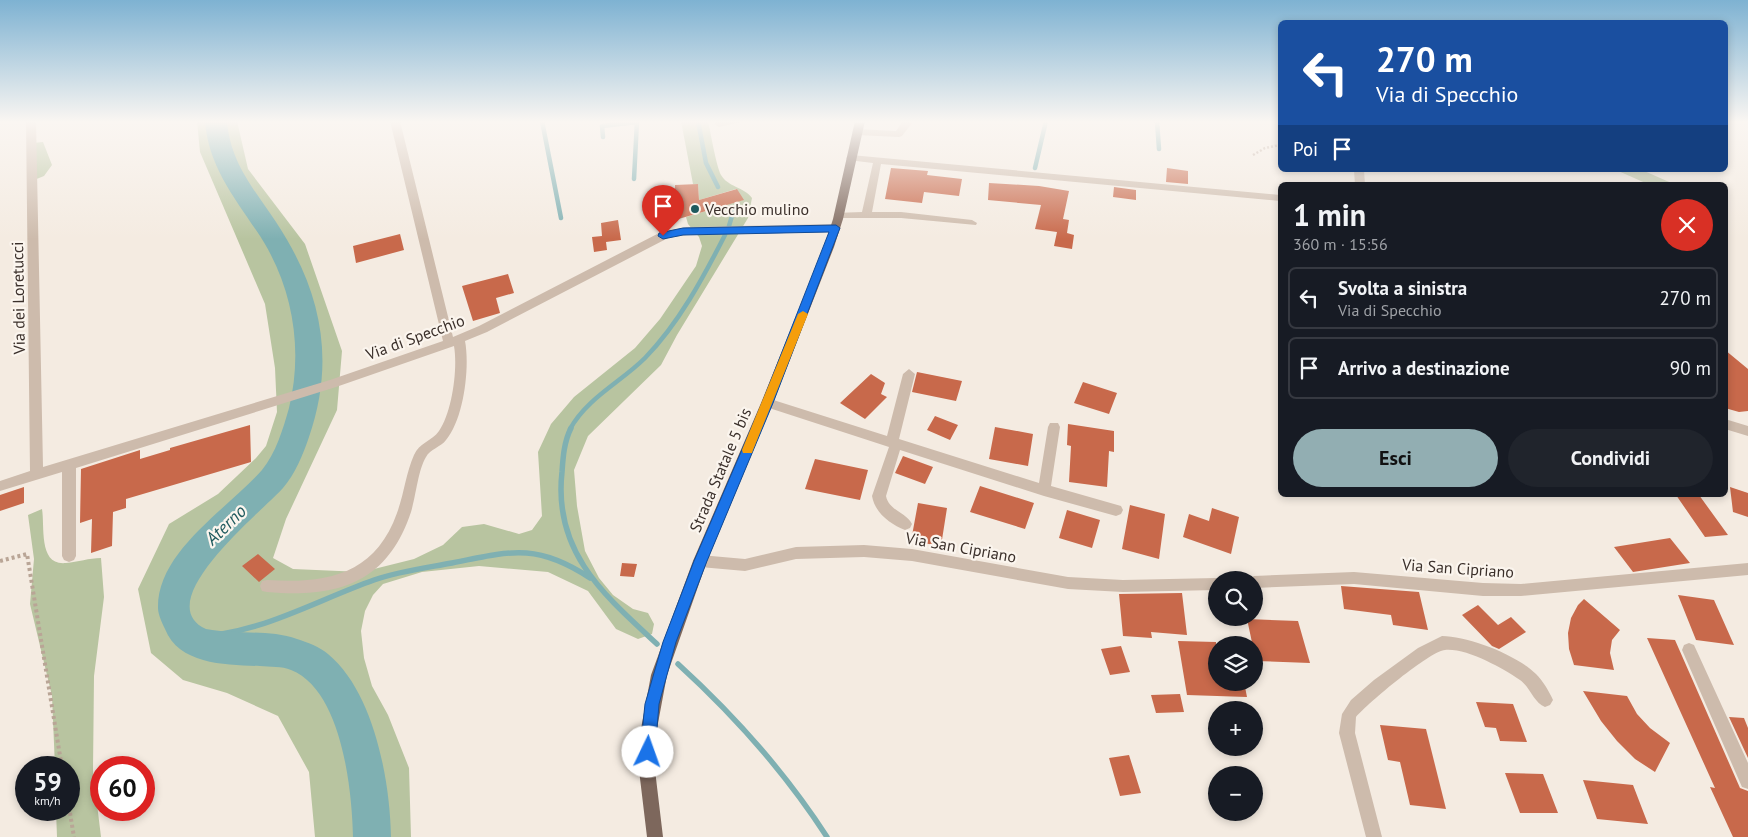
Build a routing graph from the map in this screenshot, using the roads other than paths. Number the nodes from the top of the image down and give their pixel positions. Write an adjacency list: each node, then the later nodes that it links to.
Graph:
1 (31, 160): 18 (street, Via dei Loretucci)
2 (405, 160): 10 (street)
3 (851, 160): 8 (main road, Strada Statale 5 bis)
4 (873, 160): 6 (street)
5 (877, 165): 7 (street)
6 (1278, 198)
7 (866, 215): 8 (street, Via di Specchio); 9 (street, Via di Specchio)
8 (837, 222): 10 (street, Via di Specchio); 12 (main road, Strada Statale 5 bis)
9 (972, 223)
10 (454, 341): 17 (street, Via di Specchio); 28 (street)
11 (908, 374): 16 (street)
12 (768, 403): 16 (street); 24 (main road, Strada Statale 5 bis)
13 (1728, 425): 15 (street)
14 (1054, 427): 20 (street)
15 (1748, 431)
16 (894, 443): 20 (street); 22 (street)
17 (69, 464): 18 (street, Via di Specchio); 23 (street)
18 (37, 474): 19 (street, Via di Specchio)
19 (0, 486)
20 (1044, 490): 21 (street)
21 (1116, 510)
22 (905, 524)
23 (69, 556)
24 (700, 561): 27 (street, Via San Cipriano); 32 (main road, Strada Statale 5 bis)
25 (1748, 568): 26 (street, Via San Cipriano)
26 (1263, 582)
27 (1208, 584)
28 (267, 586)
29 (1689, 650): 31 (street)
30 (1545, 700): 33 (street)
31 (1748, 781)
32 (655, 837)
33 (1374, 837)

